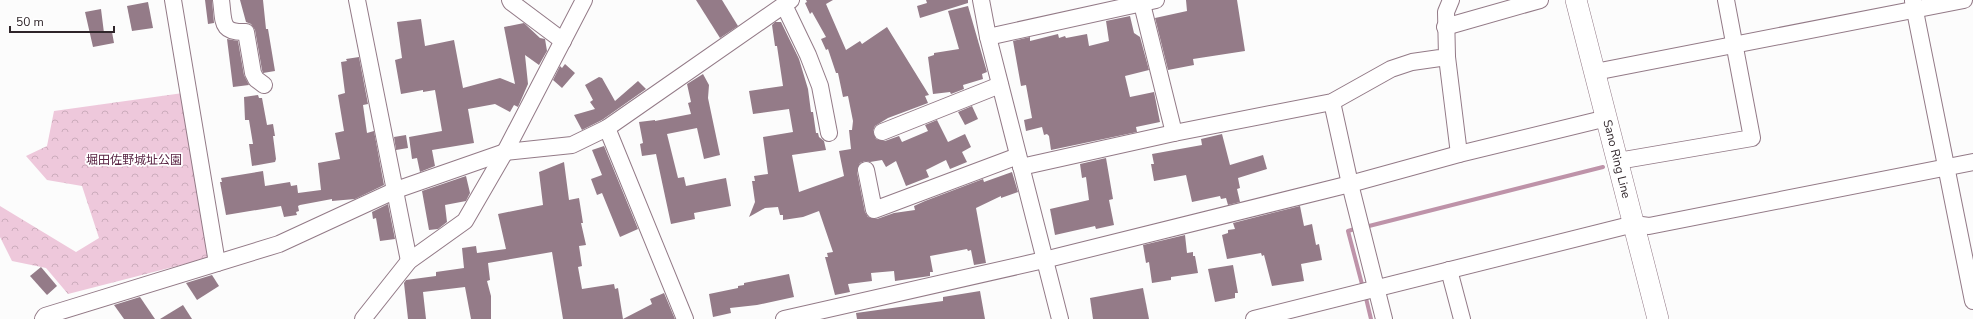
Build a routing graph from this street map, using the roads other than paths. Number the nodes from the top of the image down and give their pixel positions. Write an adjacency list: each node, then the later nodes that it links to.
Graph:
1 (173, 0): 43 (street)
2 (221, 0): 23 (street)
3 (357, 0): 39 (street)
4 (510, 0): 19 (street)
5 (570, 0): 16 (street)
6 (584, 0): 16 (street)
7 (980, 0): 18 (street)
8 (1451, 0): 17 (street)
9 (1540, 0): 17 (street)
10 (1576, 0): 22 (main road, Sano Ring Line)
11 (1726, 0): 20 (street)
12 (1964, 0): 15 (street)
13 (1149, 2): 18 (street); 30 (street)
14 (787, 3): 27 (street); 29 (street)
15 (1914, 5): 20 (street); 36 (street)
16 (576, 16): 19 (street)
17 (1445, 27): 21 (street)
18 (988, 37): 24 (street)
19 (563, 41): 31 (street)
20 (1736, 45): 22 (street); 33 (street)
21 (1447, 57): 25 (street); 32 (street)
22 (1595, 72): 26 (main road, Sano Ring Line)
23 (264, 85)
24 (1000, 85): 28 (street); 34 (street)
25 (1332, 102): 30 (street); 38 (street)
26 (1607, 118): 32 (street); 33 (main road, Sano Ring Line)
27 (607, 128): 31 (street); 49 (street)
28 (882, 132)
29 (829, 133)
30 (1174, 133): 34 (street)
31 (505, 152): 39 (street); 42 (street)
32 (1459, 154): 38 (street)
33 (1618, 161): 40 (main road, Sano Ring Line)
34 (1019, 162): 37 (street); 41 (street)
35 (1973, 162): 36 (street)
36 (1946, 167): 40 (street); 46 (street)
37 (866, 170)
38 (1350, 184): 41 (street); 45 (street)
39 (396, 190): 42 (street); 43 (street)
40 (1634, 224): 44 (street); 55 (main road, Sano Ring Line)
41 (1044, 260): 50 (street); 51 (street)
42 (409, 261): 48 (street)
43 (217, 263): 47 (street)
44 (1449, 270): 45 (street); 54 (street)
45 (1376, 288): 52 (street); 53 (street)
46 (1973, 301)
47 (43, 319)
48 (363, 319)
49 (685, 319)
50 (784, 319)
51 (1060, 319)
52 (1254, 319)
53 (1384, 319)
54 (1462, 319)
55 (1658, 319)

